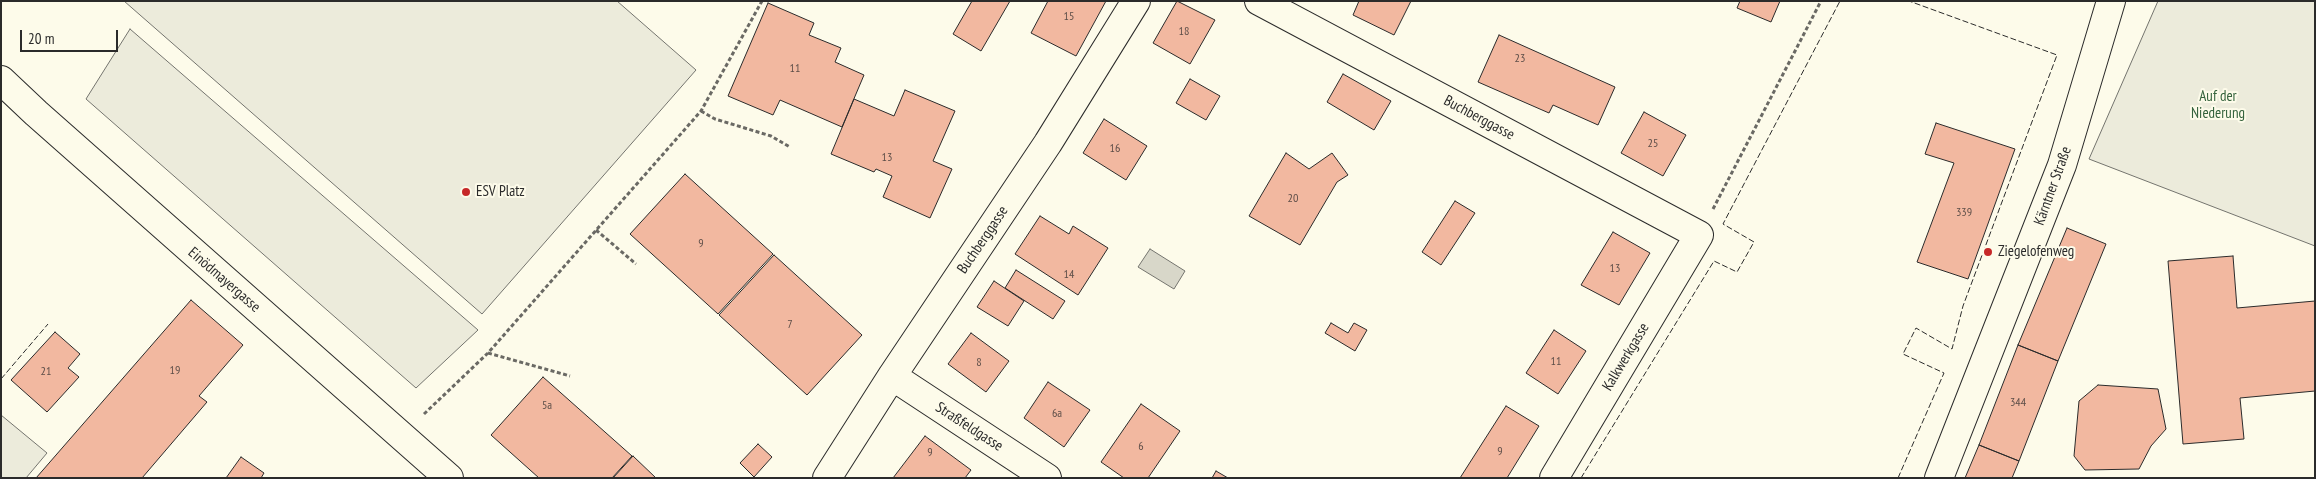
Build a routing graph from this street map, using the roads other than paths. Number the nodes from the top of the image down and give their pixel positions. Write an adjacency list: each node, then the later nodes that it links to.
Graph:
1 (1136, 1): 6 (street, Buchberggasse)
2 (1258, 1): 5 (street, Buchberggasse)
3 (2111, 1): 11 (street, Kärntner Straße)
4 (1, 80): 7 (street, Einödmayergasse)
5 (1699, 235): 10 (street, Kalkwerkgasse)
6 (892, 376): 8 (street, Buchberggasse); 9 (street, Straßfeldgasse)
7 (450, 478)
8 (827, 478)
9 (1047, 478)
10 (1554, 478)
11 (1939, 478)

